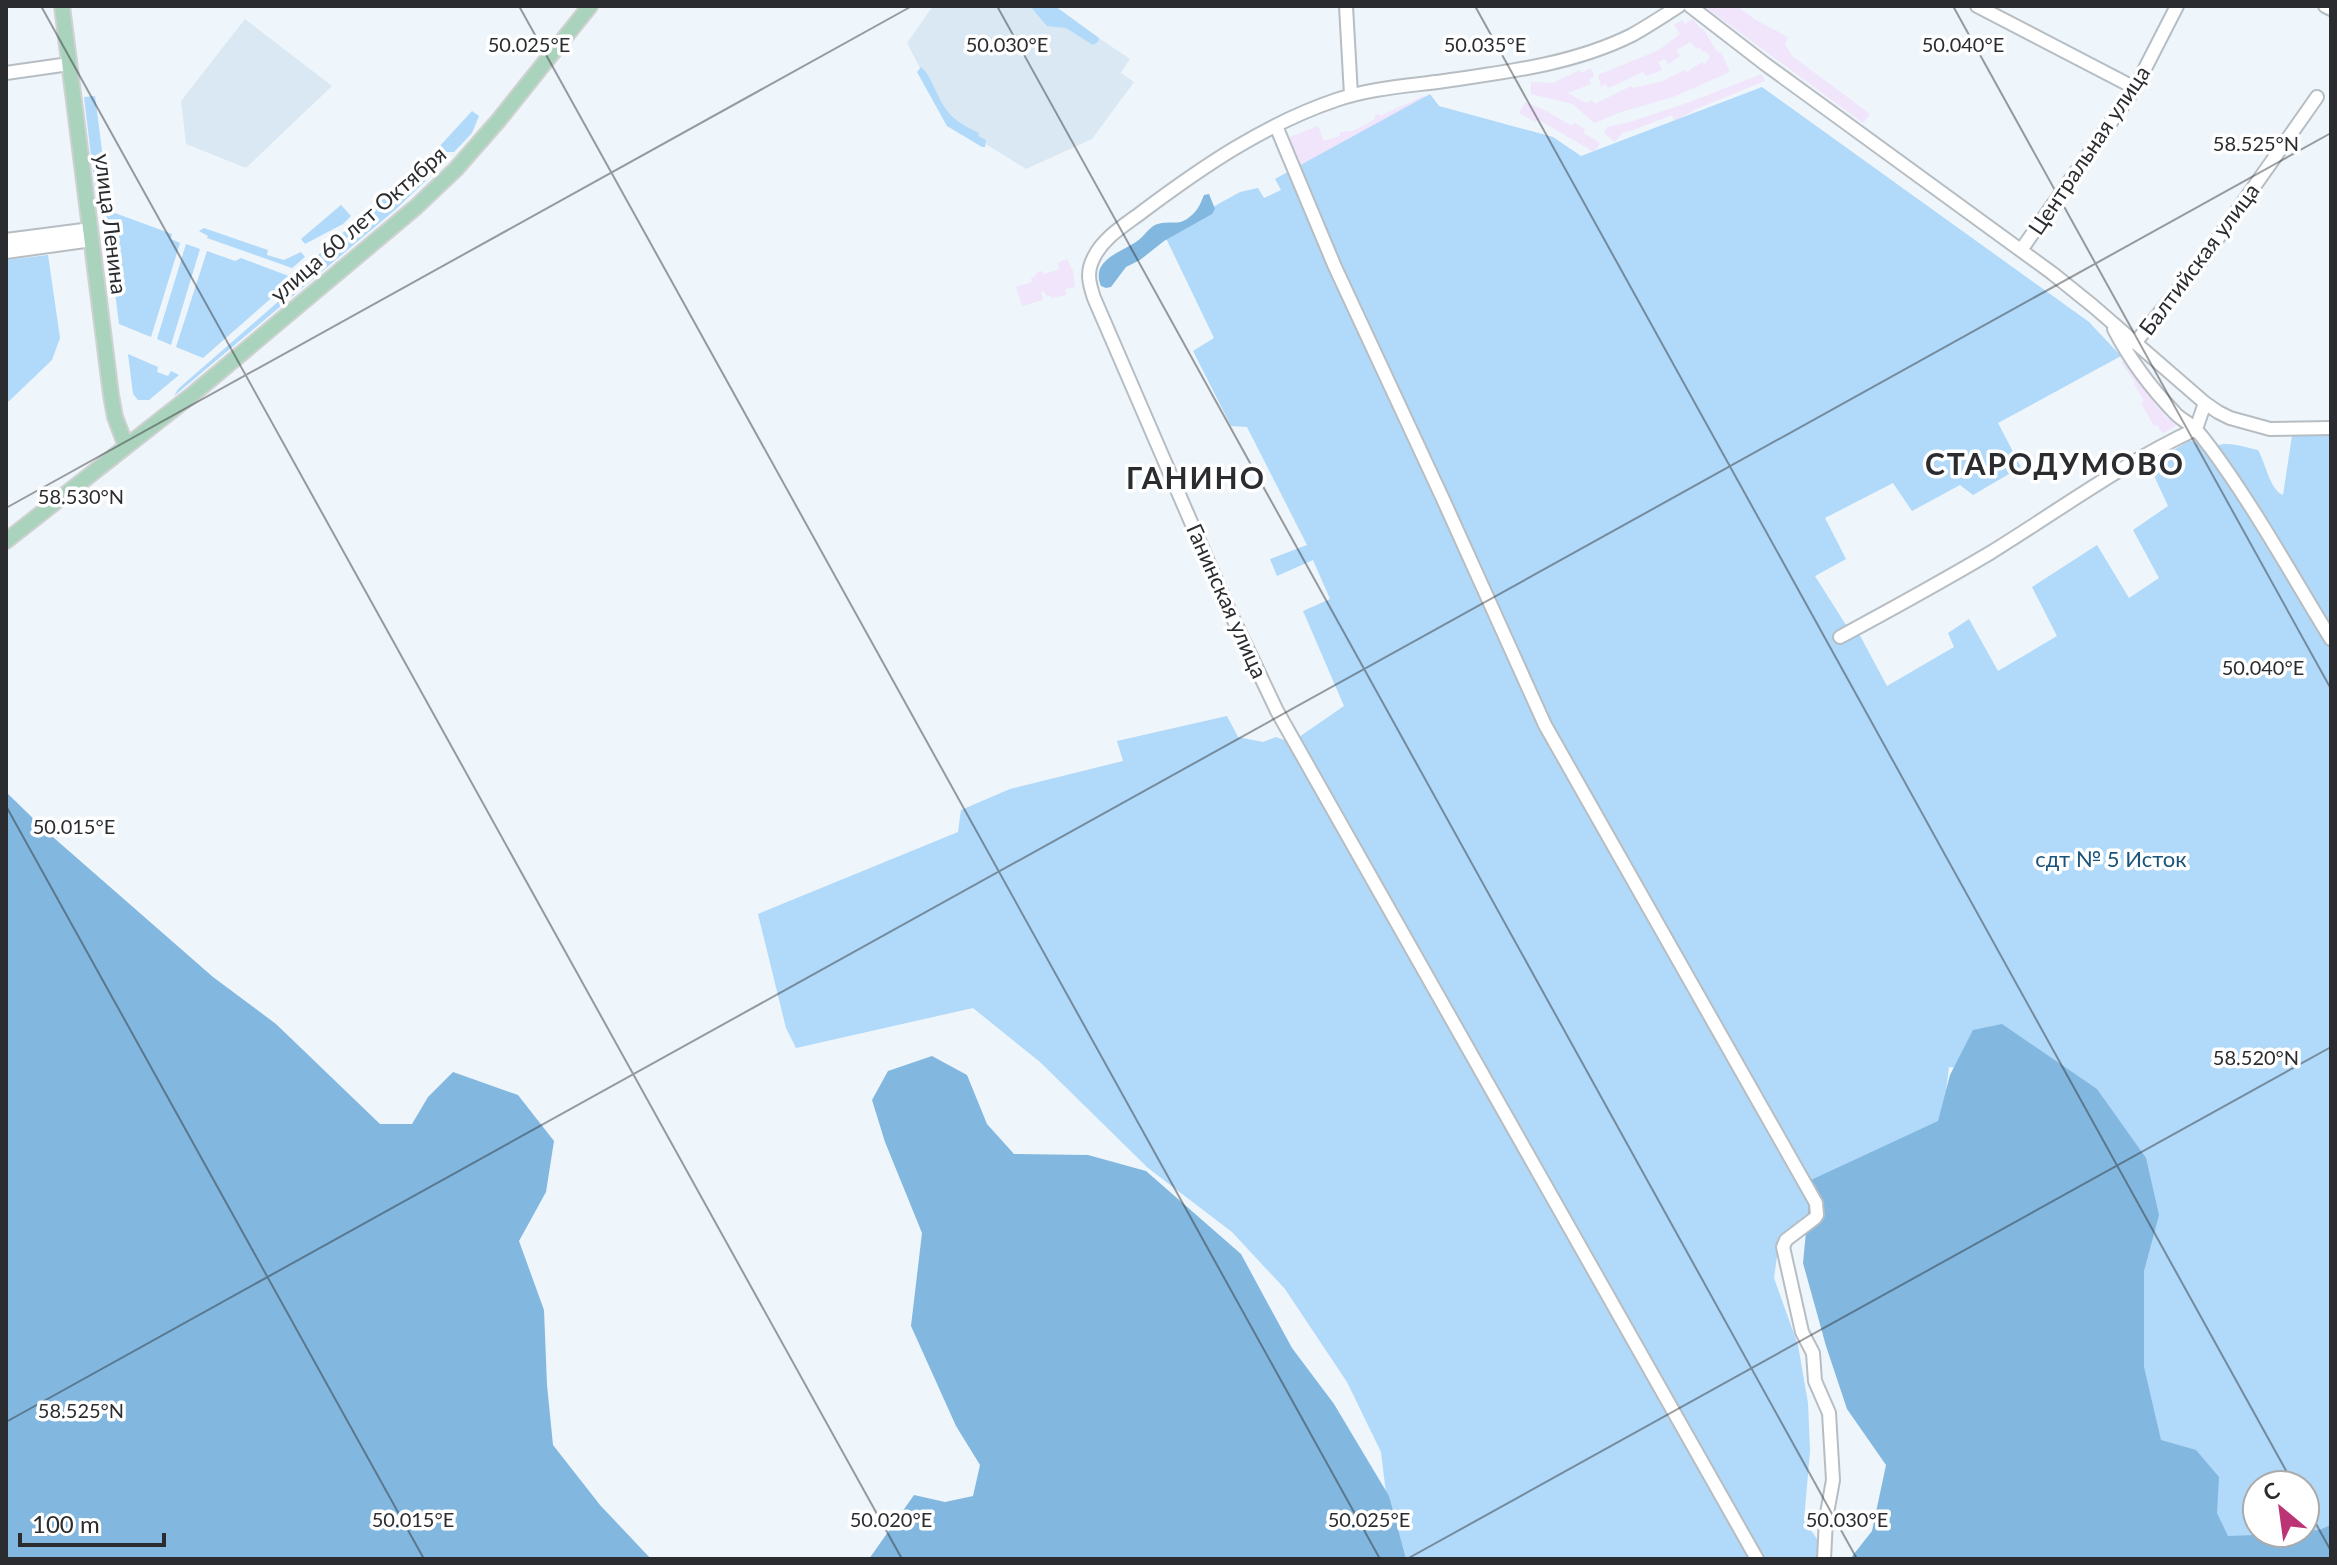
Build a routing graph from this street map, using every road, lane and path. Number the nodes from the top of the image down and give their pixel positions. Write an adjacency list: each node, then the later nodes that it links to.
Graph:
1 (62, 6): 10 (main road, улица Ленина)
2 (590, 6): 25 (main road, улица 60 лет Октября)
3 (1346, 6): 13 (street)
4 (1679, 6): 13 (street)
5 (1690, 6): 18 (street)
6 (1977, 6): 12 (street)
7 (2177, 6): 12 (street, Центральная улица)
8 (2325, 6): 9 (street)
9 (2331, 9)
10 (69, 64): 11 (street); 16 (main road, улица Ленина)
11 (6, 73)
12 (2135, 88): 18 (street, Центральная улица)
13 (1351, 95): 15 (street)
14 (2317, 97): 21 (street, Балтийская улица)
15 (1276, 126): 29 (street, Ганинская улица); 30 (street)
16 (91, 235): 17 (street); 19 (street); 25 (main road, улица Ленина)
17 (6, 240)
18 (2021, 250): 20 (street)
19 (6, 252)
20 (2111, 322): 21 (street); 24 (street)
21 (2135, 343): 22 (street)
22 (2205, 403): 23 (street); 24 (street)
23 (2331, 428)
24 (2196, 429): 27 (street); 28 (street)
25 (126, 446): 26 (main road, улица 60 лет Октября)
26 (6, 541)
27 (1840, 637)
28 (2331, 639)
29 (1757, 1559)
30 (1824, 1559)

